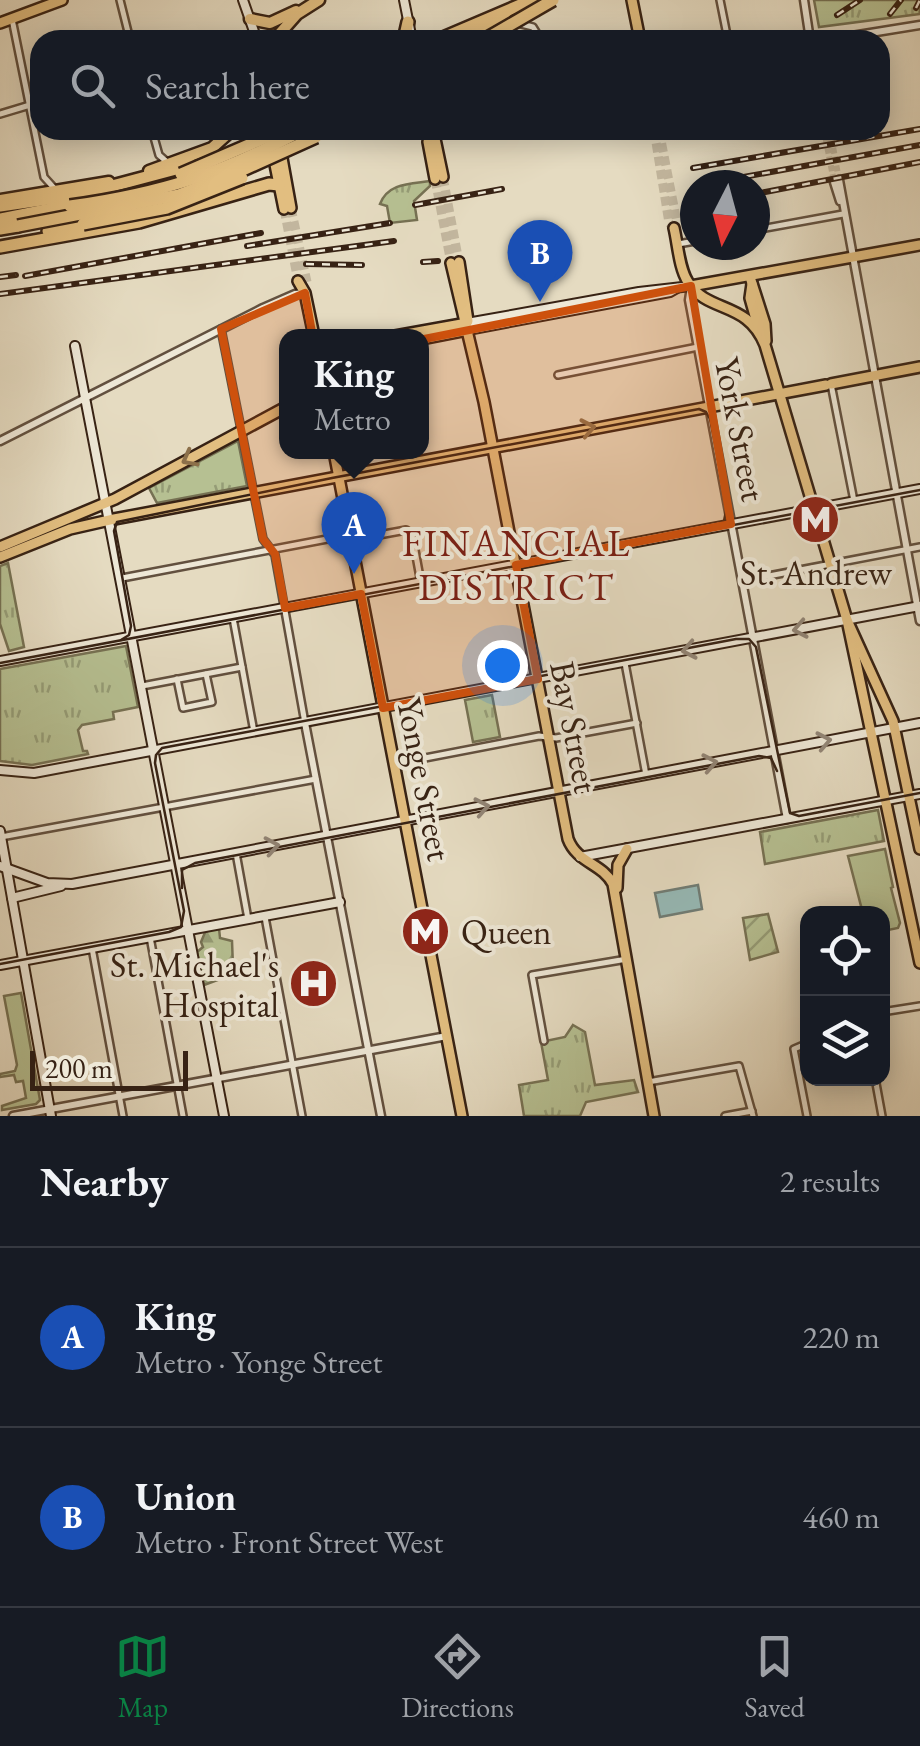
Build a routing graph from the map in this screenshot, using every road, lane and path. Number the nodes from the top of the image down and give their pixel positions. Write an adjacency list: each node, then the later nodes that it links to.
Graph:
1 (62, 0): 12 (main road)
2 (120, 0): 17 (street)
3 (244, 0): 18 (main road)
4 (319, 0): 11 (highway)
5 (404, 0): 13 (main road)
6 (534, 0): 22 (highway); 23 (highway)
7 (549, 0): 14 (highway); 25 (highway, bridge)
8 (632, 0): 27 (main road)
9 (720, 0): 28 (street)
10 (804, 0): 29 (street)
11 (306, 6): 19 (highway); 20 (highway)
12 (12, 18): 15 (main road); 31 (street)
13 (408, 22): 21 (highway)
14 (506, 22): 24 (highway); 26 (street)
15 (0, 23)
16 (920, 25): 30 (street)
17 (128, 30)
18 (252, 30)
19 (256, 30)
20 (283, 30)
21 (408, 30)
22 (462, 30)
23 (482, 30)
24 (492, 30)
25 (500, 30)
26 (534, 30)
27 (638, 30)
28 (726, 30)
29 (808, 30)
30 (889, 30)
31 (30, 105): 32 (street)
32 (0, 114)
33 (37, 140): 48 (street)
34 (155, 140): 44 (street)
35 (221, 140): 46 (highway)
36 (247, 140): 54 (highway, bridge)
37 (258, 140): 55 (highway, bridge)
38 (272, 140): 45 (main road)
39 (278, 140): 45 (main road)
40 (284, 140): 55 (highway, bridge)
41 (301, 140): 45 (highway)
42 (306, 140): 62 (highway, bridge)
43 (428, 140): 49 (main road)
44 (156, 144): 46 (street); 47 (street)
45 (276, 151): 51 (main road); 51 (main road); 56 (highway)
46 (173, 163): 47 (highway)
47 (148, 172): 52 (highway)
48 (44, 178): 52 (street); 53 (street)
49 (439, 178)
50 (837, 182): 57 (street)
51 (279, 185): 61 (highway)
52 (61, 191): 53 (highway)
53 (32, 196): 54 (highway)
54 (0, 203)
55 (70, 206): 58 (highway)
56 (146, 207): 61 (highway); 62 (highway)
57 (843, 214): 59 (street); 65 (street)
58 (0, 219)
59 (770, 227)
60 (674, 228): 63 (main road, York Street)
61 (70, 235): 62 (highway)
62 (0, 238)
63 (678, 244): 69 (main road, York Street)
64 (920, 245): 65 (main road)
65 (852, 257): 67 (main road); 81 (street)
66 (455, 263): 70 (main road, Bay Street)
67 (751, 280): 69 (main road); 74 (main road); 76 (main road)
68 (303, 286): 71 (street); 72 (main road)
69 (691, 286): 70 (main road); 74 (main road); 78 (street, York Street)
70 (468, 326): 73 (main road); 75 (main road); 89 (main road, Bay Street)
71 (220, 329): 84 (street); 87 (street)
72 (312, 329)
73 (429, 331)
74 (760, 334): 76 (main road)
75 (429, 337)
76 (765, 345): 83 (main road)
77 (75, 346): 84 (main road)
78 (698, 347): 80 (street); 85 (street, York Street)
79 (920, 367): 81 (main road)
80 (558, 375)
81 (874, 376): 82 (main road); 96 (street)
82 (828, 384): 83 (main road); 97 (street)
83 (779, 392): 85 (main road); 99 (main road)
84 (86, 397): 88 (street); 98 (main road)
85 (709, 406): 89 (main road, one-way to 85); 101 (street, York Street)
86 (279, 411): 87 (main road)
87 (241, 431): 95 (street); 98 (main road, one-way to 98)
88 (0, 441)
89 (492, 446): 90 (main road); 109 (main road, Bay Street)
90 (429, 458)
91 (335, 459): 93 (main road, Yonge Street)
92 (423, 459): 93 (main road)
93 (338, 475): 95 (main road); 102 (main road, Yonge Street)
94 (920, 489): 96 (main road)
95 (252, 492): 100 (main road); 105 (street)
96 (896, 494): 97 (main road); 106 (street)
97 (854, 501): 99 (main road)
98 (106, 502): 100 (main road); 103 (main road)
99 (814, 509): 101 (main road); 108 (main road)
100 (110, 520): 107 (main road); 110 (main road)
101 (732, 524): 109 (main road); 111 (street, York Street)
102 (350, 537): 105 (street); 112 (street); 113 (main road, Yonge Street)
103 (0, 547)
104 (920, 548): 106 (street)
105 (270, 549): 110 (street); 115 (street)
106 (907, 550): 108 (street); 114 (street)
107 (0, 556)
108 (831, 564): 111 (street); 117 (main road)
109 (516, 565): 112 (main road); 125 (main road, Bay Street)
110 (121, 578): 119 (main road)
111 (742, 580): 120 (street, York Street)
112 (420, 583): 113 (main road)
113 (361, 594): 115 (main road); 128 (main road, Yonge Street)
114 (919, 606): 117 (main road); 118 (street)
115 (285, 608): 116 (main road); 129 (street)
116 (233, 618): 119 (main road); 123 (street)
117 (847, 620): 120 (main road, one-way to 120); 132 (main road); 134 (main road)
118 (920, 621)
119 (132, 636): 121 (main road); 127 (main road)
120 (753, 638): 122 (main road, one-way to 122); 137 (street, York Street)
121 (0, 661)
122 (624, 663): 125 (main road); 130 (street)
123 (242, 668): 124 (street); 133 (street)
124 (206, 674): 126 (street); 126 (street)
125 (538, 679): 128 (main road); 135 (main road, Bay Street)
126 (177, 680): 127 (street)
127 (142, 686): 136 (main road)
128 (383, 708): 129 (main road); 138 (main road, Yonge Street)
129 (305, 723): 133 (main road); 141 (street)
130 (637, 723): 135 (street); 140 (street)
131 (920, 723): 132 (main road)
132 (895, 728): 134 (main road); 143 (main road)
133 (254, 732): 136 (main road)
134 (874, 732): 137 (main road, one-way to 134); 144 (main road)
135 (548, 738): 138 (street); 142 (main road, Bay Street)
136 (154, 750): 139 (main road); 145 (main road)
137 (774, 750): 140 (main road, one-way to 137); 146 (street, York Street)
138 (394, 764): 147 (main road, Yonge Street)
139 (0, 770)
140 (646, 775): 142 (main road)
141 (316, 779): 145 (street); 149 (street)
142 (559, 792): 147 (main road, one-way to 142); 153 (main road, Bay Street)
143 (915, 795): 144 (main road); 151 (main road)
144 (887, 800): 146 (main road); 163 (main road)
145 (165, 807): 148 (street); 154 (main road)
146 (787, 819): 150 (main road)
147 (405, 822): 149 (main road); 172 (main road, Yonge Street)
148 (0, 834): 155 (main road)
149 (327, 836): 152 (main road, one-way to 149); 159 (street)
150 (627, 849): 153 (main road); 157 (main road)
151 (920, 849)
152 (236, 853): 154 (main road); 161 (street)
153 (580, 857): 157 (main road, Bay Street)
154 (176, 864): 156 (main road); 162 (main road)
155 (3, 868): 156 (main road); 158 (main road)
156 (62, 885): 158 (main road)
157 (616, 896): 166 (main road)
158 (12, 898): 167 (main road)
159 (340, 902): 160 (main road); 175 (street)
160 (265, 916): 161 (main road); 176 (street)
161 (248, 919): 162 (main road)
162 (189, 930): 164 (main road); 177 (main road)
163 (917, 933): 168 (main road)
164 (150, 937): 165 (main road); 180 (street)
165 (92, 948): 167 (main road); 183 (street)
166 (627, 959): 173 (street); 179 (main road)
167 (24, 960): 169 (main road); 184 (main road)
168 (920, 964)
169 (0, 965)
170 (920, 1006): 171 (street)
171 (890, 1011)
172 (447, 1036): 175 (street); 192 (main road, Yonge Street)
173 (544, 1041)
174 (800, 1046): 178 (street)
175 (368, 1051): 176 (street); 191 (street)
176 (293, 1065): 177 (street); 190 (street)
177 (217, 1078): 180 (street); 189 (main road)
178 (800, 1080)
179 (648, 1082): 185 (street); 193 (main road)
180 (178, 1085): 183 (street); 188 (street)
181 (801, 1086): 195 (street)
182 (876, 1086): 196 (street)
183 (120, 1097): 184 (street); 187 (street)
184 (51, 1113): 186 (street)
185 (753, 1114): 194 (street)
186 (13, 1116)
187 (123, 1116)
188 (184, 1116)
189 (224, 1116)
190 (302, 1116)
191 (381, 1116)
192 (462, 1116)
193 (654, 1116)
194 (725, 1116)
195 (807, 1116)
196 (882, 1116)

